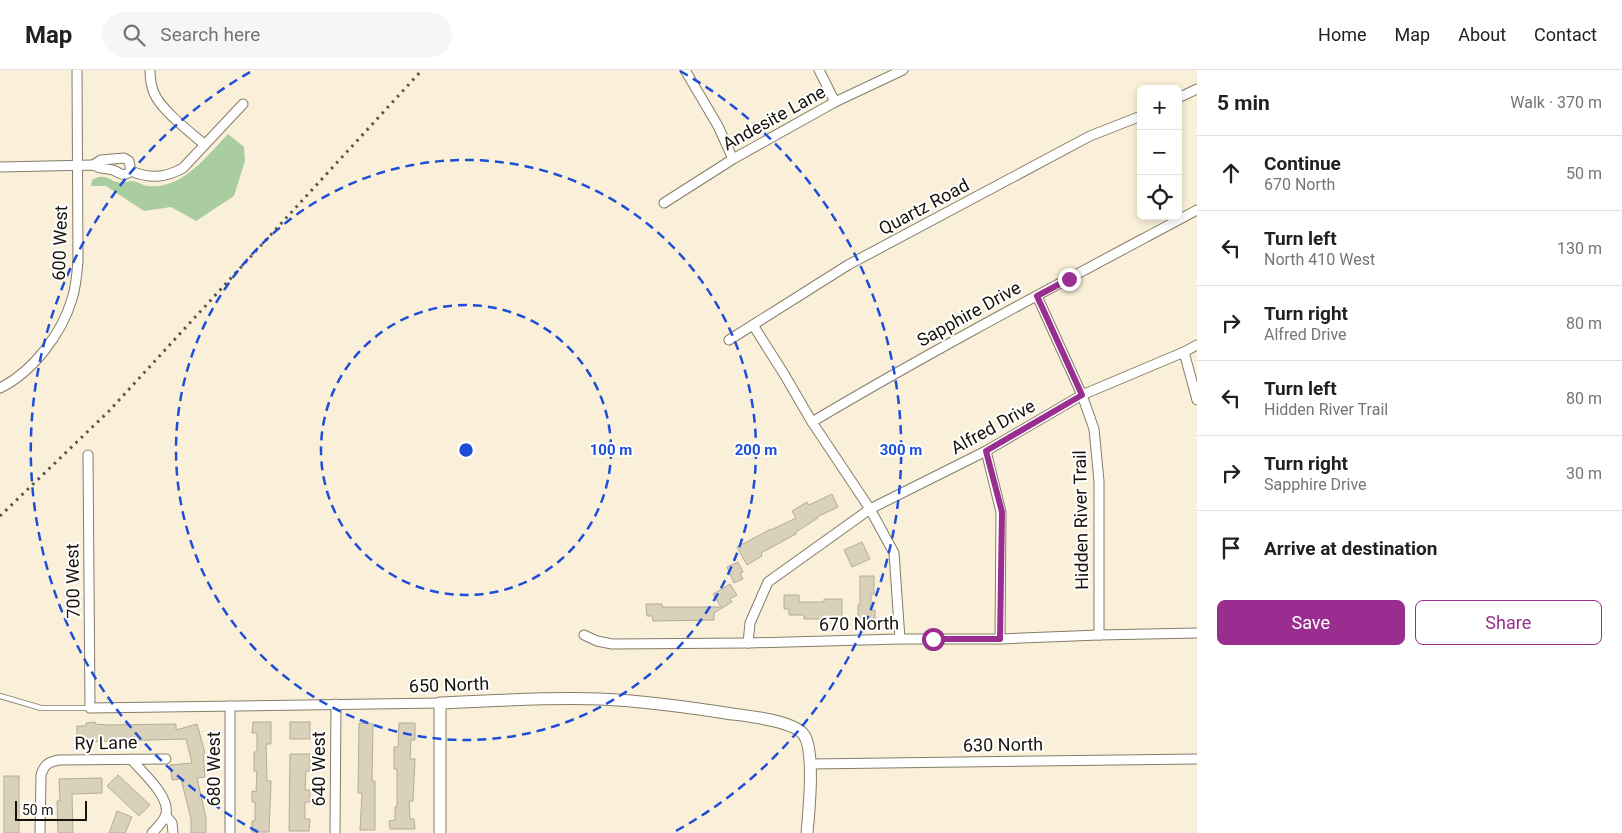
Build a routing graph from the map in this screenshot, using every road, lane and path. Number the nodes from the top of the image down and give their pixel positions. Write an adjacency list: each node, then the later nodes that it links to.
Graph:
1 (77, 70): 13 (street, 600 West)
2 (150, 70): 11 (street)
3 (685, 70): 12 (street)
4 (819, 70): 8 (street)
5 (904, 70): 8 (street, Andesite Lane)
6 (1196, 93): 7 (street)
7 (1182, 97)
8 (835, 102): 12 (street, Andesite Lane)
9 (243, 104): 11 (street)
10 (1137, 118): 20 (street, Quartz Road)
11 (204, 144): 16 (street)
12 (733, 159): 17 (street, Andesite Lane)
13 (78, 165): 14 (street); 15 (street); 24 (street, 600 West)
14 (93, 165): 16 (street); 16 (street)
15 (0, 167)
16 (131, 171)
17 (664, 203)
18 (1197, 210): 19 (street, Sapphire Drive)
19 (1037, 296): 25 (street, Hidden River Trail); 27 (street, Sapphire Drive)
20 (753, 325): 21 (street, Quartz Road); 27 (street)
21 (729, 340)
22 (1197, 345): 23 (street, Alfred Drive)
23 (1184, 352): 25 (street, Alfred Drive); 26 (street)
24 (0, 388)
25 (1082, 395): 28 (street, Alfred Drive); 33 (street, Hidden River Trail)
26 (1197, 400)
27 (812, 422): 30 (street)
28 (986, 451): 30 (street, Alfred Drive); 35 (street)
29 (88, 455): 41 (street, 700 West)
30 (870, 509): 34 (street); 36 (street, Alfred Drive)
31 (1197, 633): 33 (street, 670 North)
32 (584, 635): 36 (street, 670 North)
33 (1099, 635): 35 (street, 670 North)
34 (900, 639): 35 (street, 670 North); 36 (street, 670 North)
35 (1000, 639)
36 (748, 643)
37 (0, 696): 41 (lane)
38 (440, 703): 39 (street, 650 North); 45 (street, 650 North); 52 (street)
39 (336, 704): 40 (street, 650 North); 51 (street, 640 West)
40 (230, 706): 41 (street, 650 North); 50 (street, 680 West)
41 (90, 708)
42 (131, 759): 43 (street, Ry Lane); 46 (street); 47 (street, Ry Lane)
43 (166, 759)
44 (1197, 759): 45 (street, 630 North)
45 (810, 764): 53 (street)
46 (166, 816): 48 (street); 49 (street)
47 (40, 833)
48 (152, 833)
49 (173, 833)
50 (230, 833)
51 (335, 833)
52 (440, 833)
53 (807, 833)

